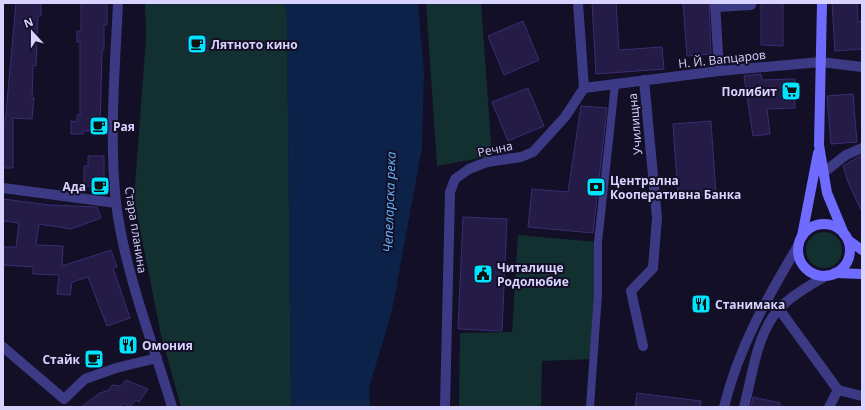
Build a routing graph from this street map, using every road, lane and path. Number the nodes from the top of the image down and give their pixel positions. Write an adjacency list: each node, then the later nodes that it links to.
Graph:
1 (118, 3): 16 (street, Стара планина)
2 (578, 3): 11 (street)
3 (750, 3): 5 (street)
4 (822, 3): 6 (main road)
5 (715, 5): 8 (street)
6 (820, 62): 7 (street, Н. Й. Вапцаров); 8 (street, Н. Й. Вапцаров); 12 (main road)
7 (862, 67)
8 (719, 71): 9 (street, Н. Й. Вапцаров)
9 (644, 80): 10 (street, Н. Й. Вапцаров); 23 (street, Училищна)
10 (615, 84): 11 (street, Н. Й. Вапцаров); 30 (street)
11 (584, 88): 29 (street, Речна)
12 (819, 145): 14 (main road); 18 (main road)
13 (862, 148): 14 (street)
14 (824, 173): 17 (main road)
15 (3, 188): 16 (street)
16 (116, 203): 25 (street, Стара планина)
17 (846, 237): 18 (main road); 19 (main road); 20 (main road)
18 (800, 240): 20 (main road); 31 (street)
19 (862, 250)
20 (831, 274): 21 (main road); 22 (street)
21 (862, 274)
22 (779, 309): 26 (street); 32 (street)
23 (643, 346)
24 (3, 347): 25 (street)
25 (157, 358): 28 (street, Стара планина)
26 (838, 390): 27 (street); 33 (street)
27 (862, 396)
28 (172, 407)
29 (445, 407)
30 (590, 407)
31 (724, 407)
32 (744, 407)
33 (829, 407)

